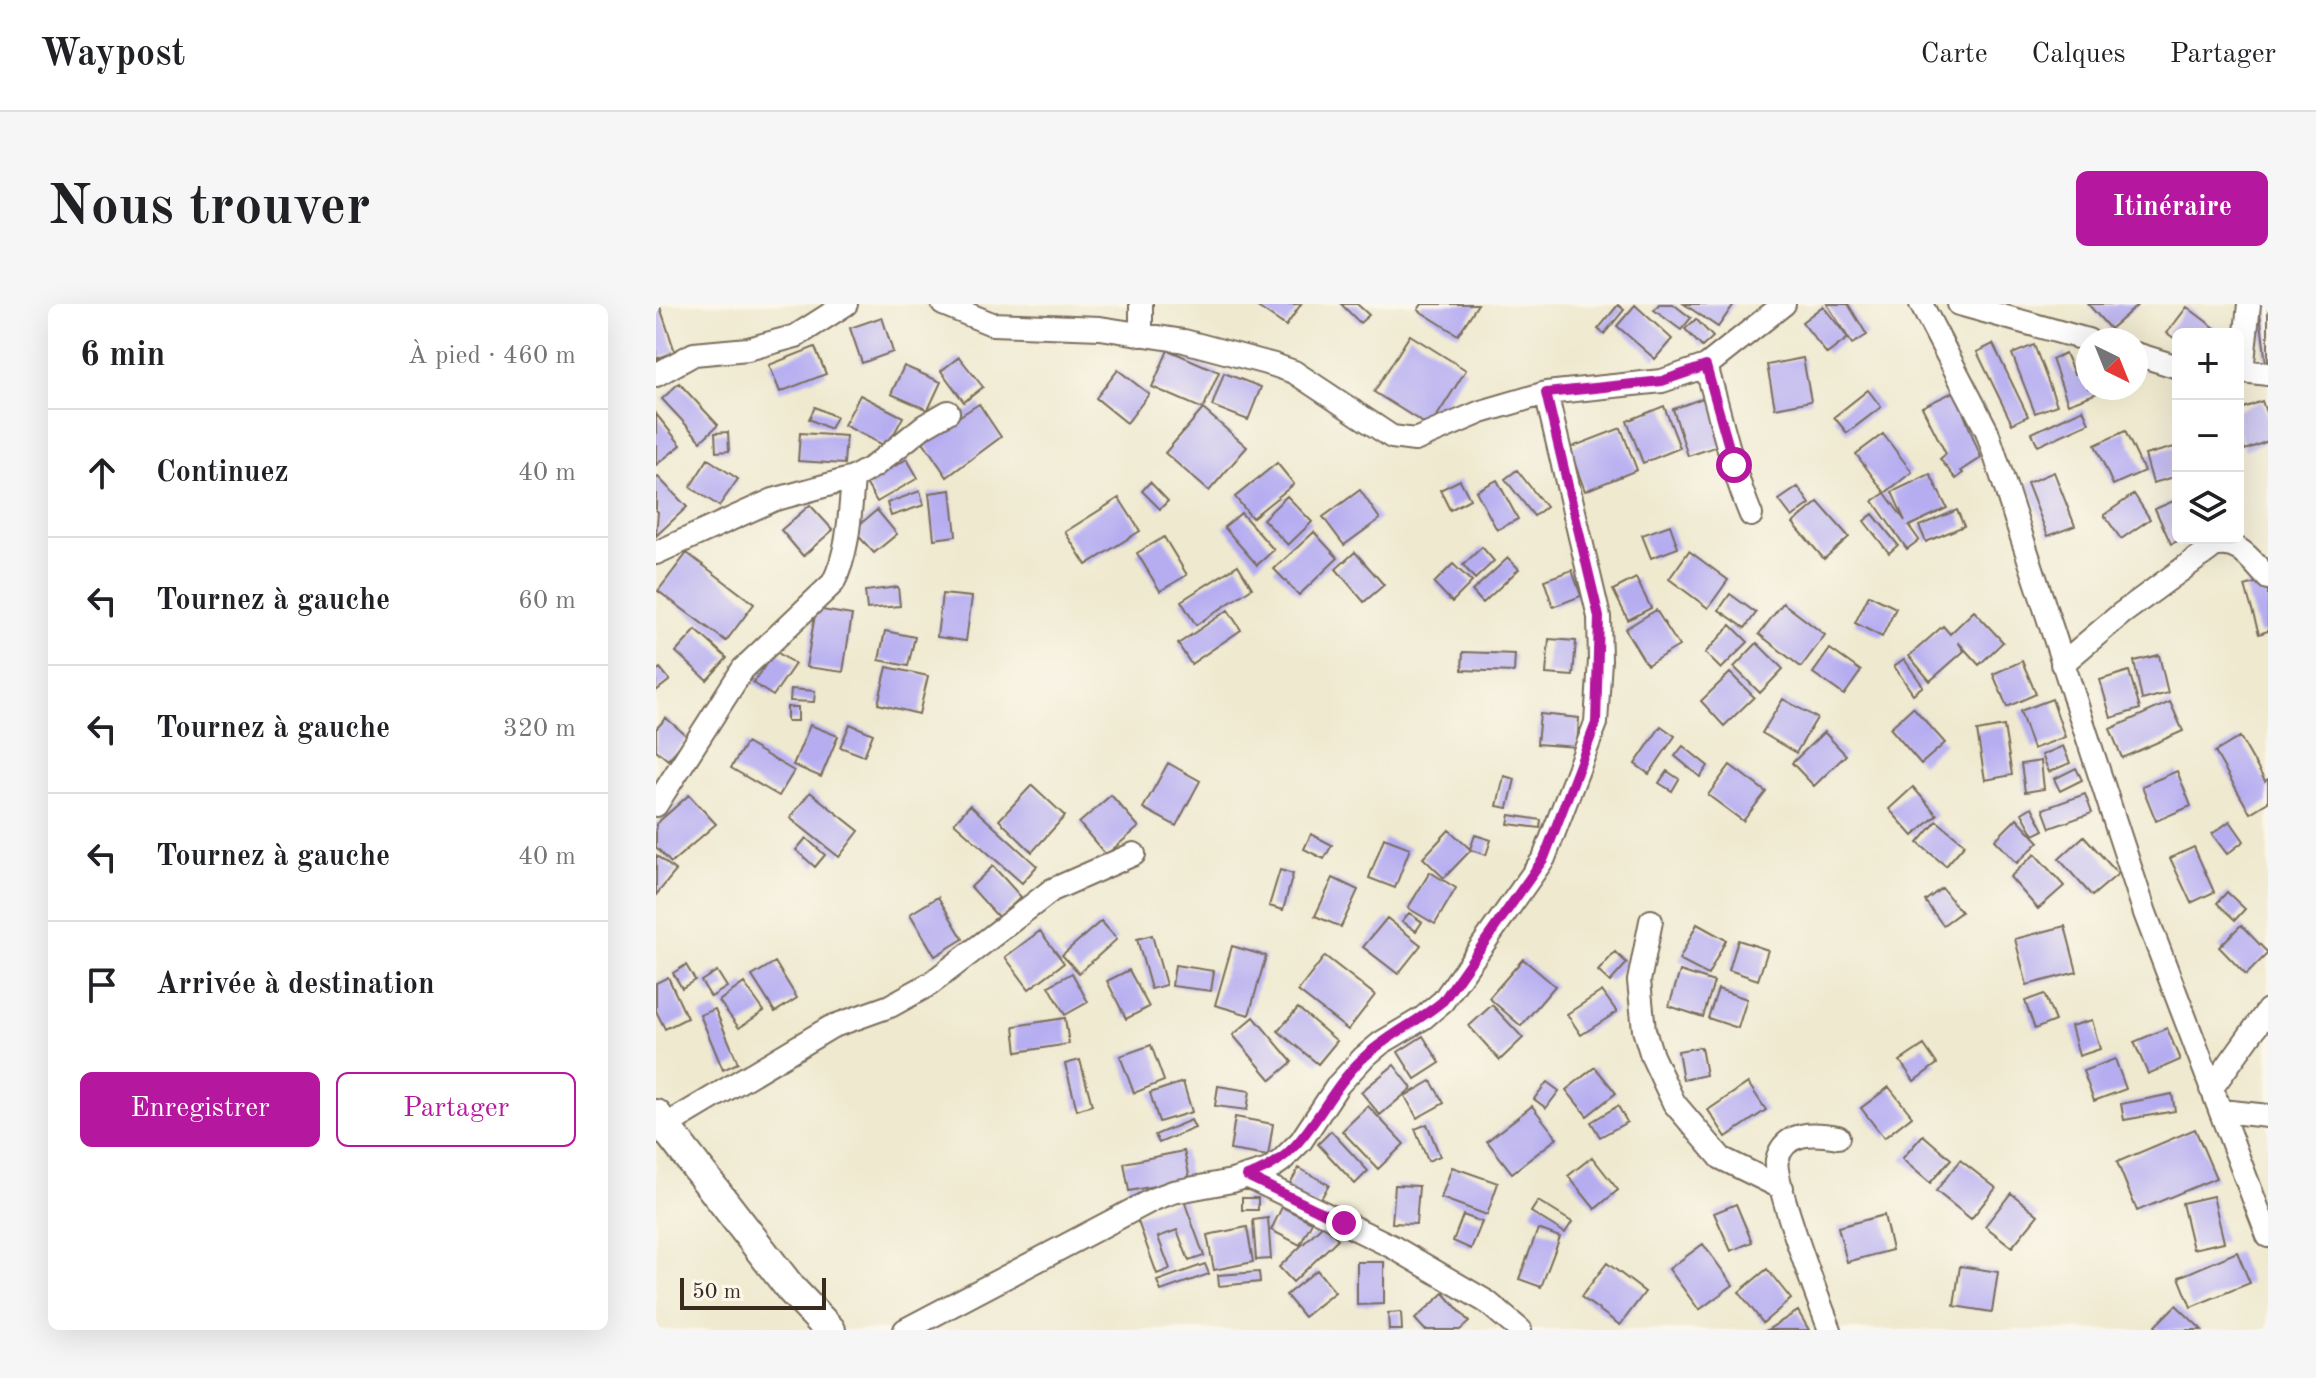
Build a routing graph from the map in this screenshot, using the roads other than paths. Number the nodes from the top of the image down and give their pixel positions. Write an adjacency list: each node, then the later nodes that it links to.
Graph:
1 (846, 304): 16 (street)
2 (943, 304): 8 (street)
3 (1141, 304): 8 (street)
4 (1784, 304): 13 (street)
5 (1921, 304): 23 (street)
6 (1959, 304): 9 (street)
7 (2249, 304): 10 (street)
8 (1141, 335): 17 (street)
9 (2076, 337)
10 (2244, 341)
11 (2148, 358): 12 (street)
12 (2172, 365)
13 (1706, 366): 17 (street); 20 (street)
14 (2244, 371): 15 (street)
15 (2268, 374)
16 (656, 375)
17 (1546, 393): 33 (street)
18 (948, 412): 19 (street)
19 (853, 478): 21 (street); 24 (street)
20 (1751, 515)
21 (656, 553)
22 (2268, 578): 23 (street)
23 (2062, 664): 28 (street)
24 (656, 805)
25 (1134, 854): 31 (street)
26 (1651, 921): 34 (street)
27 (2268, 1010): 28 (street)
28 (2211, 1089): 29 (street)
29 (2222, 1111): 30 (street); 35 (street)
30 (2268, 1116)
31 (660, 1121): 36 (main road)
32 (1838, 1137): 34 (street)
33 (1247, 1176): 37 (street); 38 (street)
34 (1782, 1188): 39 (street)
35 (2268, 1236)
36 (830, 1330)
37 (905, 1330)
38 (1520, 1330)
39 (1830, 1330)

